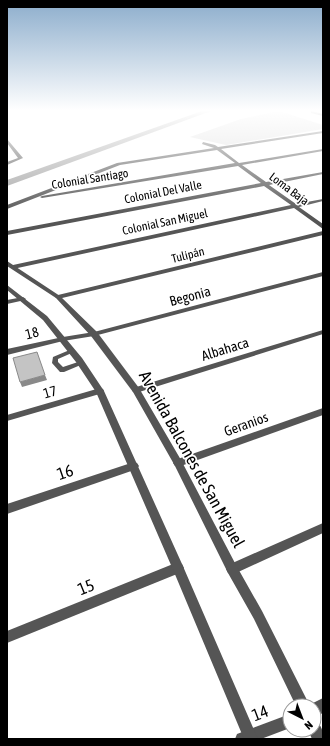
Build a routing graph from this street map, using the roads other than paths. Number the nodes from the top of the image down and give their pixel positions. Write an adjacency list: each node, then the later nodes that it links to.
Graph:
1 (11, 146): 6 (street)
2 (210, 146): 4 (street, Loma Baja)
3 (238, 146): 4 (street)
4 (218, 149): 7 (street, Loma Baja); 10 (street)
5 (323, 150): 7 (street, Colonial Santiago)
6 (7, 164)
7 (240, 164): 9 (street, Loma Baja); 10 (street, Colonial Santiago)
8 (323, 173): 9 (street, Colonial Del Valle)
9 (265, 184): 12 (street, Loma Baja); 15 (street, Colonial Del Valle)
10 (25, 200): 13 (street)
11 (323, 200): 12 (street, Colonial San Miguel)
12 (294, 206): 14 (street, Loma Baja); 17 (street, Colonial San Miguel)
13 (7, 207)
14 (323, 227)
15 (7, 233)
16 (323, 233): 20 (street, Tulipán)
17 (10, 265): 20 (street, Avenida Balcones de San Miguel)
18 (323, 274): 24 (street, Begonia)
19 (7, 287): 21 (street)
20 (58, 298): 24 (street, Avenida Balcones de San Miguel)
21 (23, 299): 22 (street); 25 (street)
22 (7, 302)
23 (323, 332): 29 (street, Albahaca)
24 (94, 334): 25 (street, Begonia); 29 (street, Avenida Balcones de San Miguel)
25 (63, 339): 26 (street); 27 (street, 18)
26 (72, 351): 28 (street); 28 (lane)
27 (7, 352)
28 (81, 363): 30 (street)
29 (136, 390): 33 (street, Avenida Balcones de San Miguel)
30 (100, 391): 32 (street, 17); 34 (street)
31 (323, 411): 33 (street, Geranios)
32 (7, 418)
33 (178, 463): 38 (street, Avenida Balcones de San Miguel)
34 (134, 466): 35 (street, 16); 37 (street)
35 (7, 509)
36 (323, 528): 38 (street)
37 (178, 568): 39 (street, 15); 42 (street)
38 (232, 569): 40 (street, Avenida Balcones de San Miguel)
39 (7, 637)
40 (299, 698)
41 (282, 724): 42 (street, 14)
42 (247, 738)

